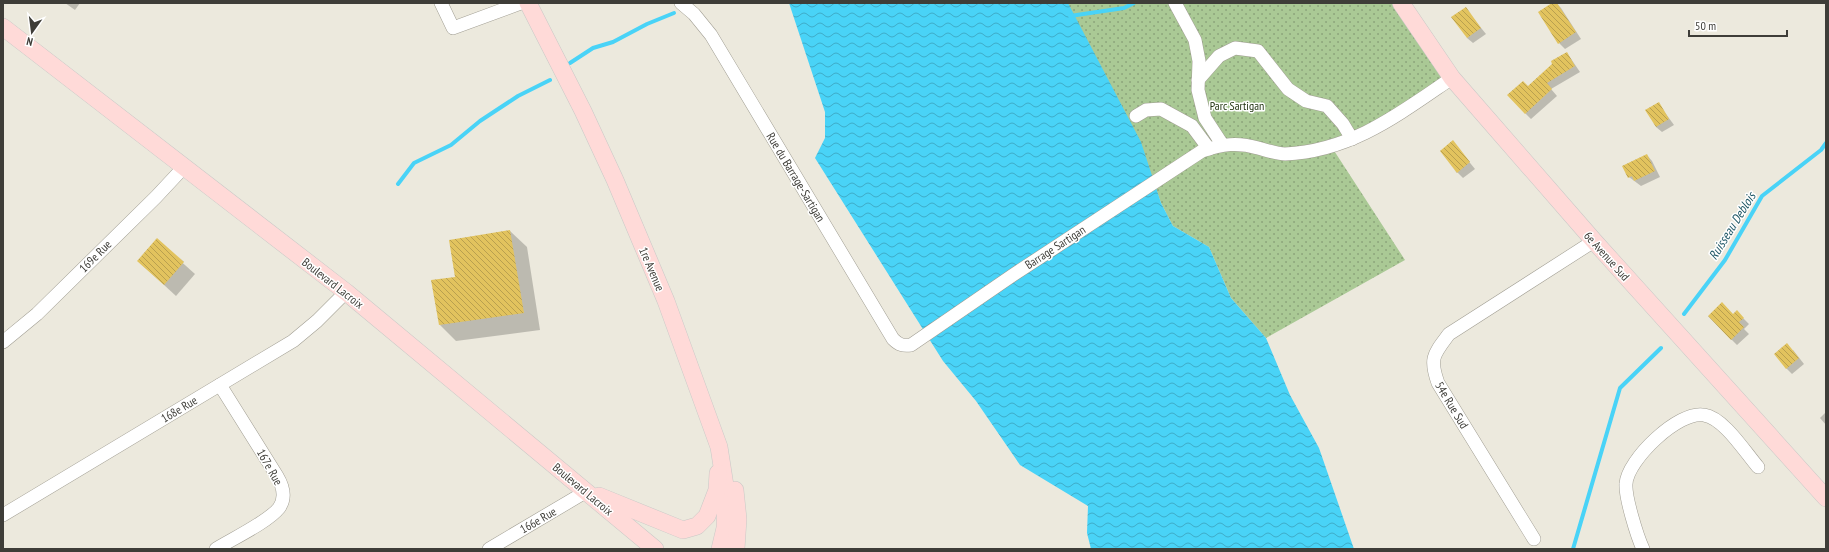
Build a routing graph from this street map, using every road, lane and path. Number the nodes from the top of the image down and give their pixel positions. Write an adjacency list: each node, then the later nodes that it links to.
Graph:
1 (441, 3): 2 (street)
2 (521, 3)
3 (528, 3): 20 (main road, 1re Avenue)
4 (681, 3): 18 (street, Rue du Barrage-Sartigan)
5 (1175, 3): 9 (street)
6 (1401, 3): 8 (main road, 6e Avenue Sud)
7 (3, 26): 14 (main road, Boulevard Lacroix)
8 (1452, 78): 11 (street); 15 (main road, 6e Avenue Sud)
9 (1198, 80): 11 (street); 12 (street)
10 (1136, 116): 13 (street)
11 (1352, 139): 12 (street)
12 (1222, 144): 13 (street)
13 (1205, 150): 18 (street, Barrage Sartigan)
14 (184, 166): 16 (main road, Boulevard Lacroix); 17 (street, 169e Rue)
15 (1594, 241): 23 (main road, 6e Avenue Sud); 25 (street, 54e Rue Sud)
16 (346, 292): 19 (street, 168e Rue); 22 (main road, Boulevard Lacroix)
17 (3, 342)
18 (911, 345)
19 (220, 384): 24 (street, 168e Rue); 26 (street, 167e Rue)
20 (719, 447): 22 (main road); 29 (main road, 1re Avenue); 30 (main road)
21 (1758, 468): 31 (street)
22 (587, 491): 27 (street, 166e Rue); 28 (main road, Boulevard Lacroix)
23 (1826, 498)
24 (3, 515)
25 (1534, 539)
26 (216, 549)
27 (489, 549)
28 (655, 549)
29 (720, 549)
30 (736, 549)
31 (1643, 549)

